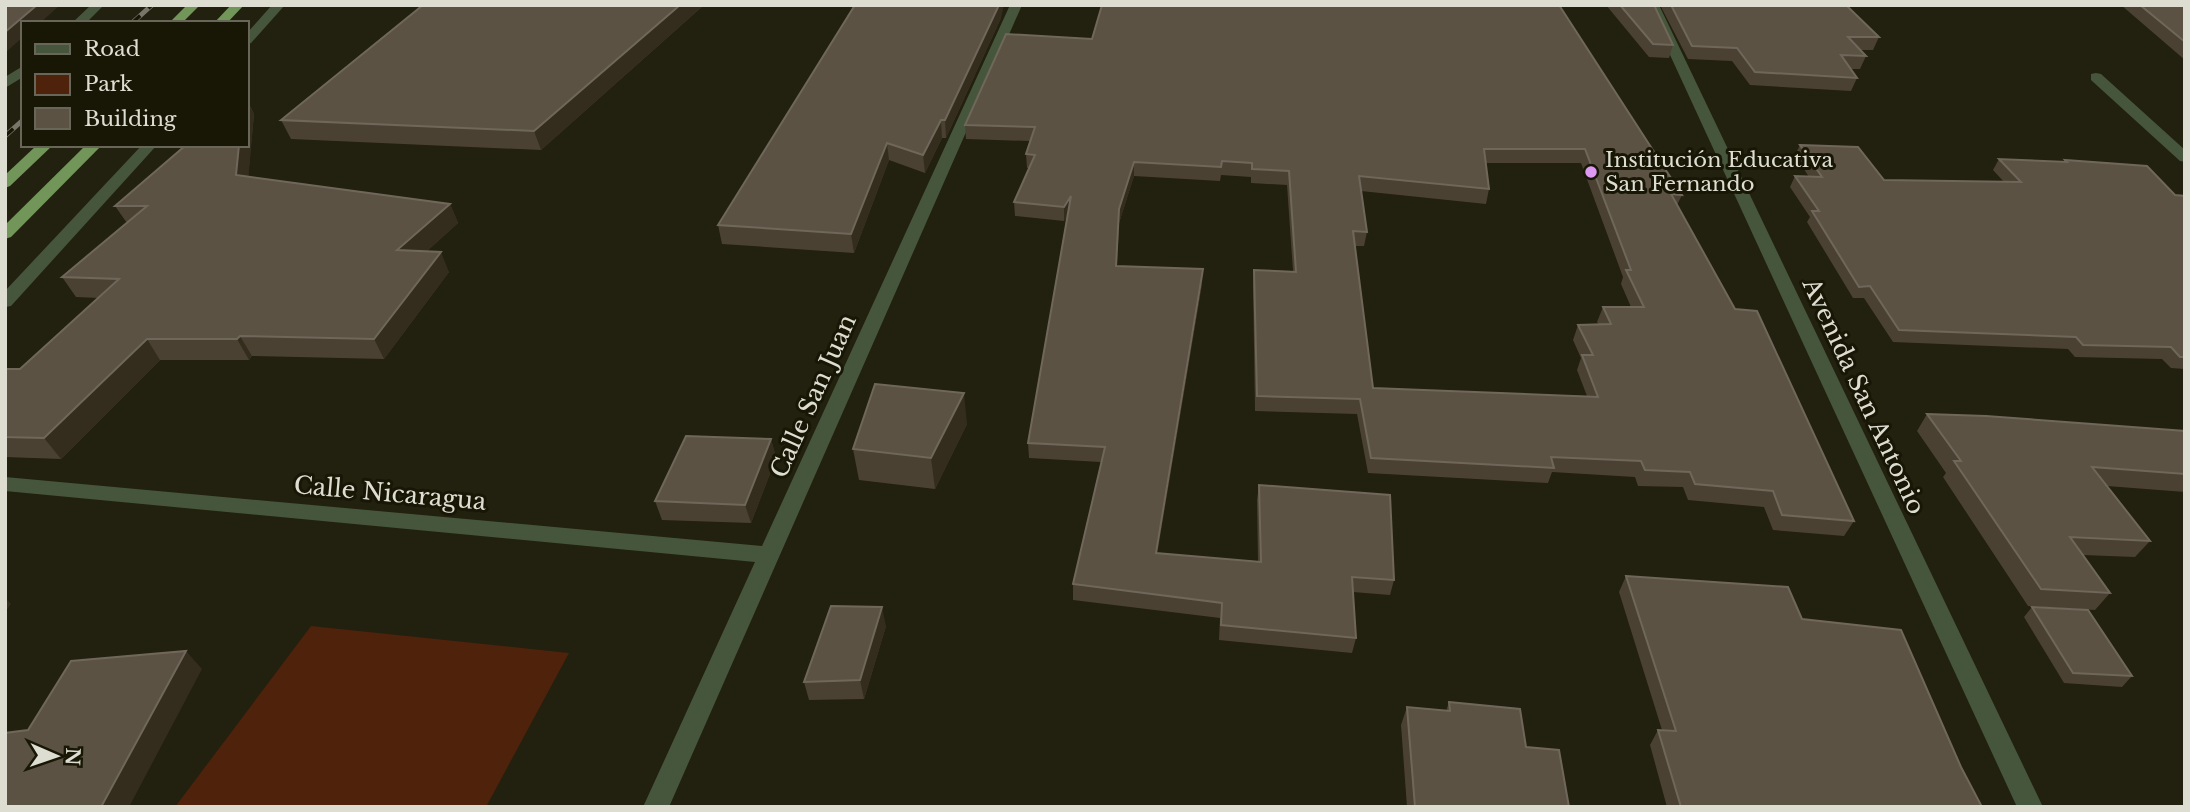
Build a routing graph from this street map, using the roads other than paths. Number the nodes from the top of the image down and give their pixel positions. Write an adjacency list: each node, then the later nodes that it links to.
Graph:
1 (98, 5): 7 (street)
2 (194, 5): 8 (highway)
3 (238, 5): 9 (highway)
4 (279, 5): 10 (street)
5 (1017, 5): 22 (street, Calle San Juan)
6 (1653, 5): 24 (street, Avenida San Antonio)
7 (80, 21)
8 (177, 21)
9 (222, 21)
10 (248, 39)
11 (21, 71): 13 (street)
12 (2096, 77): 17 (street)
13 (5, 84)
14 (44, 147): 18 (highway)
15 (93, 147): 19 (highway)
16 (148, 147): 20 (street)
17 (2185, 158)
18 (5, 183)
19 (5, 234)
20 (5, 302)
21 (5, 484): 22 (street, Calle Nicaragua)
22 (769, 555): 23 (street, Calle San Juan)
23 (656, 807)
24 (2030, 807)

